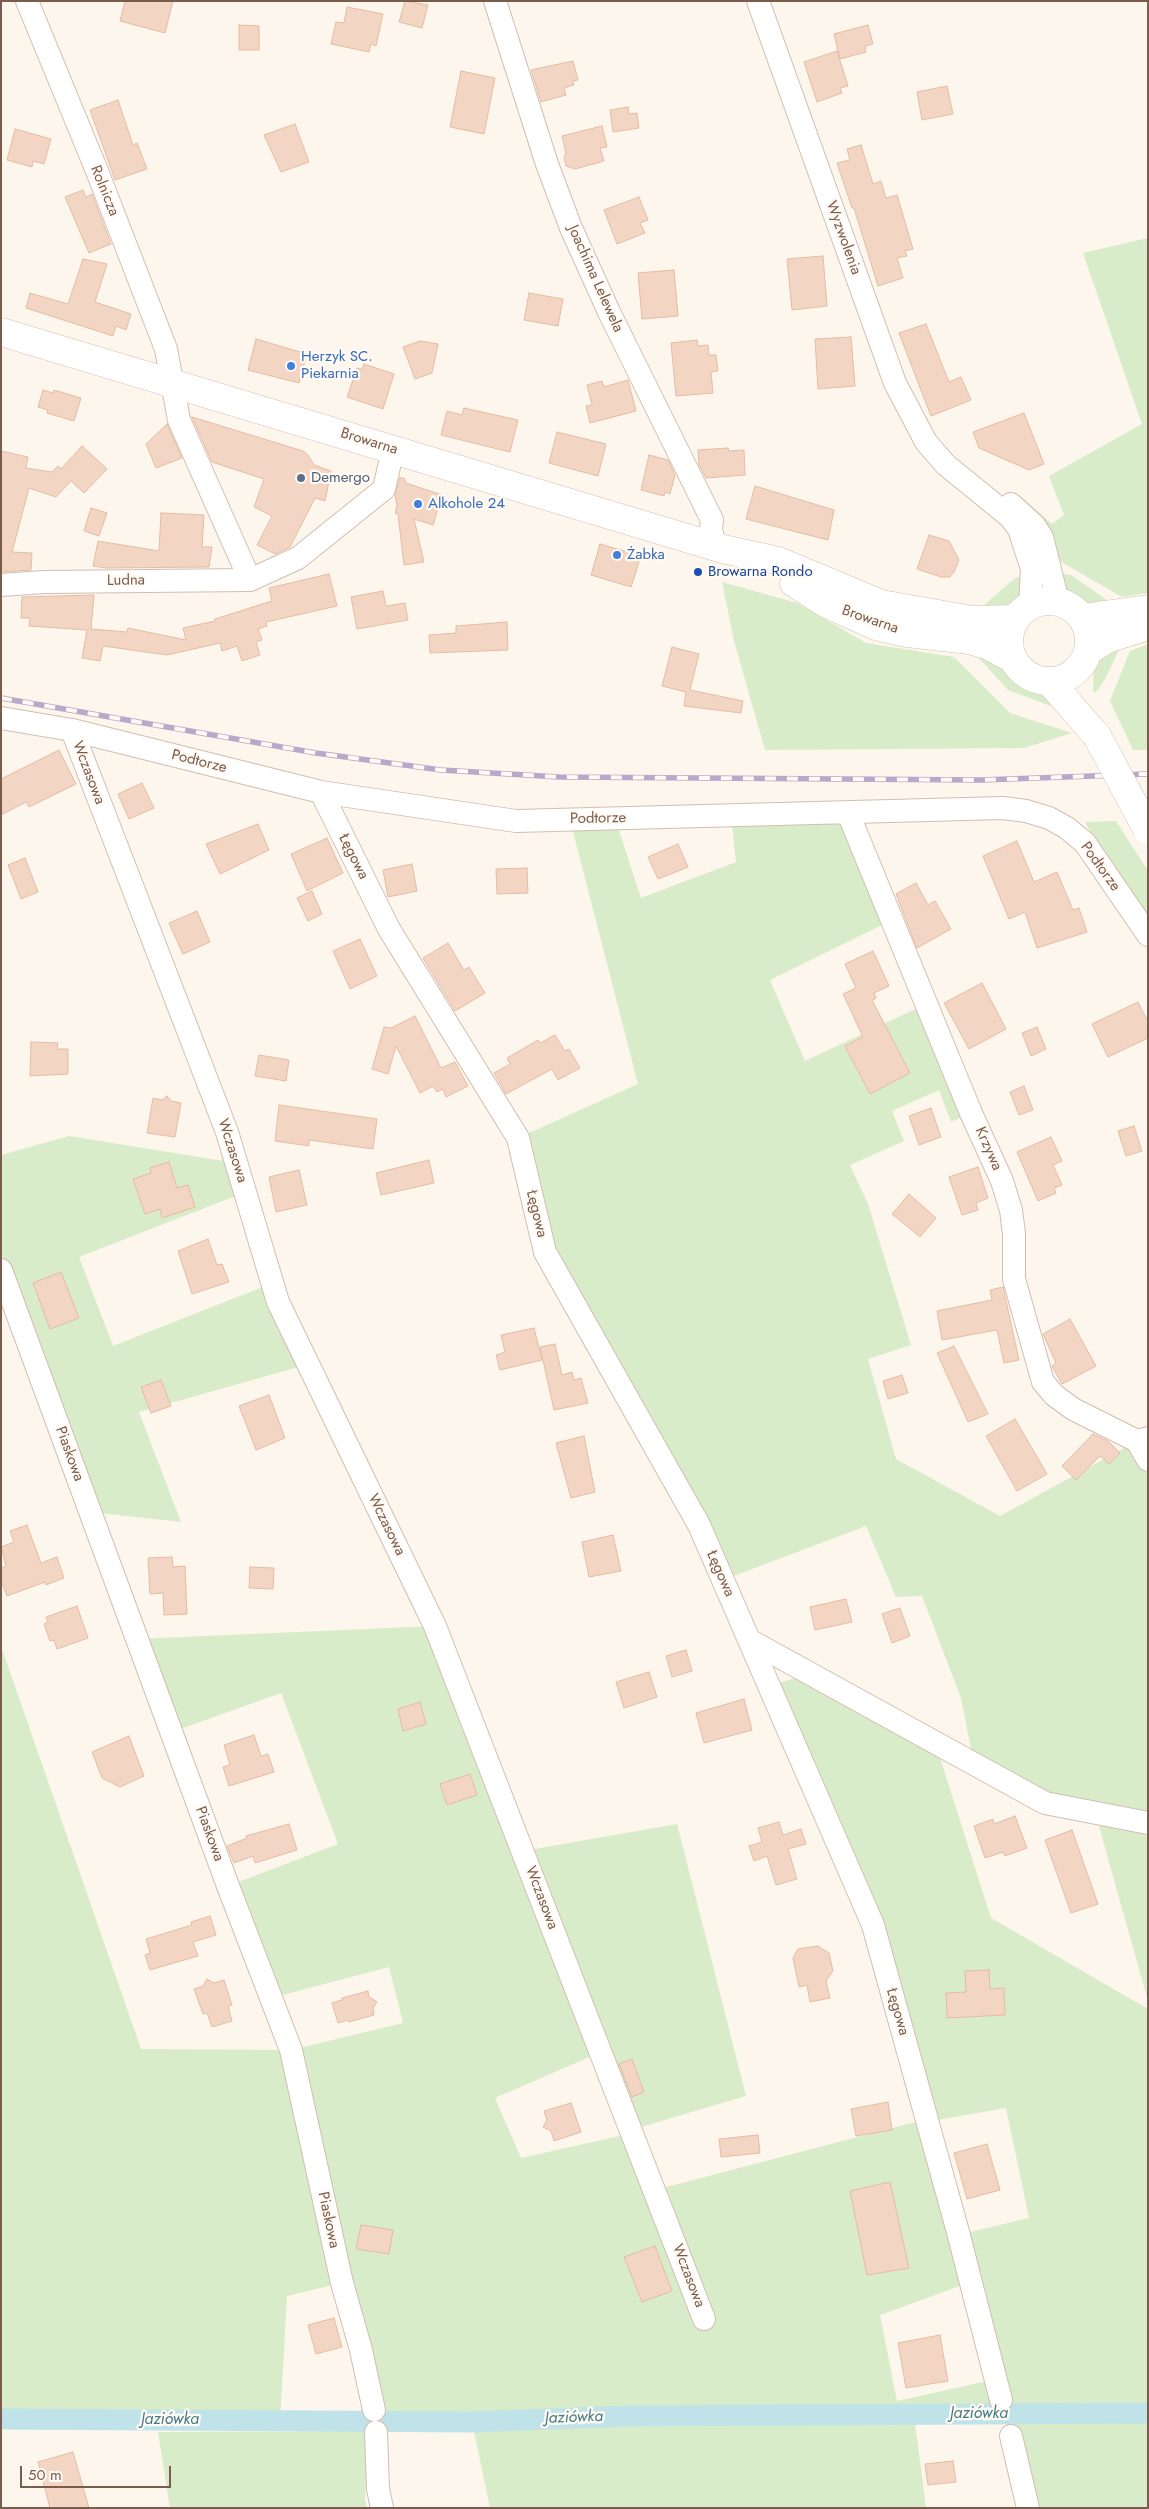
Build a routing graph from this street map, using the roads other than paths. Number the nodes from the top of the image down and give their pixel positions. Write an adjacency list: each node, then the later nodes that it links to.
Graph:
1 (27, 1): 5 (street, Rolnicza)
2 (495, 1): 8 (street, Joachima Lelewela)
3 (758, 1): 7 (street, Wyzwolenia)
4 (1, 332): 5 (street, Browarna)
5 (171, 384): 6 (street, Browarna); 9 (street)
6 (393, 450): 8 (street, Browarna); 9 (street, Ludna)
7 (946, 465): 11 (street, Wyzwolenia); 13 (street, Wyzwolenia)
8 (726, 549): 13 (street, Browarna); 17 (street, Browarna)
9 (250, 580): 10 (street, Ludna)
10 (1, 585)
11 (1058, 602): 13 (street); 14 (street)
12 (1148, 609): 14 (street)
13 (1023, 612): 17 (street)
14 (1082, 618): 16 (street)
15 (1148, 626): 16 (street)
16 (1089, 650): 18 (street)
17 (1013, 660): 18 (street)
18 (1062, 678): 23 (street, bridge)
19 (1, 718): 20 (street, Podtorze)
20 (72, 730): 21 (street, Podtorze); 30 (street, Wczasowa)
21 (321, 792): 22 (street, Podtorze); 28 (street, Łęgowa)
22 (848, 813): 24 (street, Podtorze); 26 (street, Krzywa)
23 (1147, 829)
24 (1148, 935)
25 (1, 1270): 33 (street, Piaskowa)
26 (1142, 1439): 27 (street)
27 (1148, 1460)
28 (749, 1640): 29 (street); 31 (street, Łęgowa)
29 (1148, 1823)
30 (704, 2319)
31 (1001, 2400)
32 (1010, 2436): 34 (street)
33 (382, 2508)
34 (1028, 2508)

